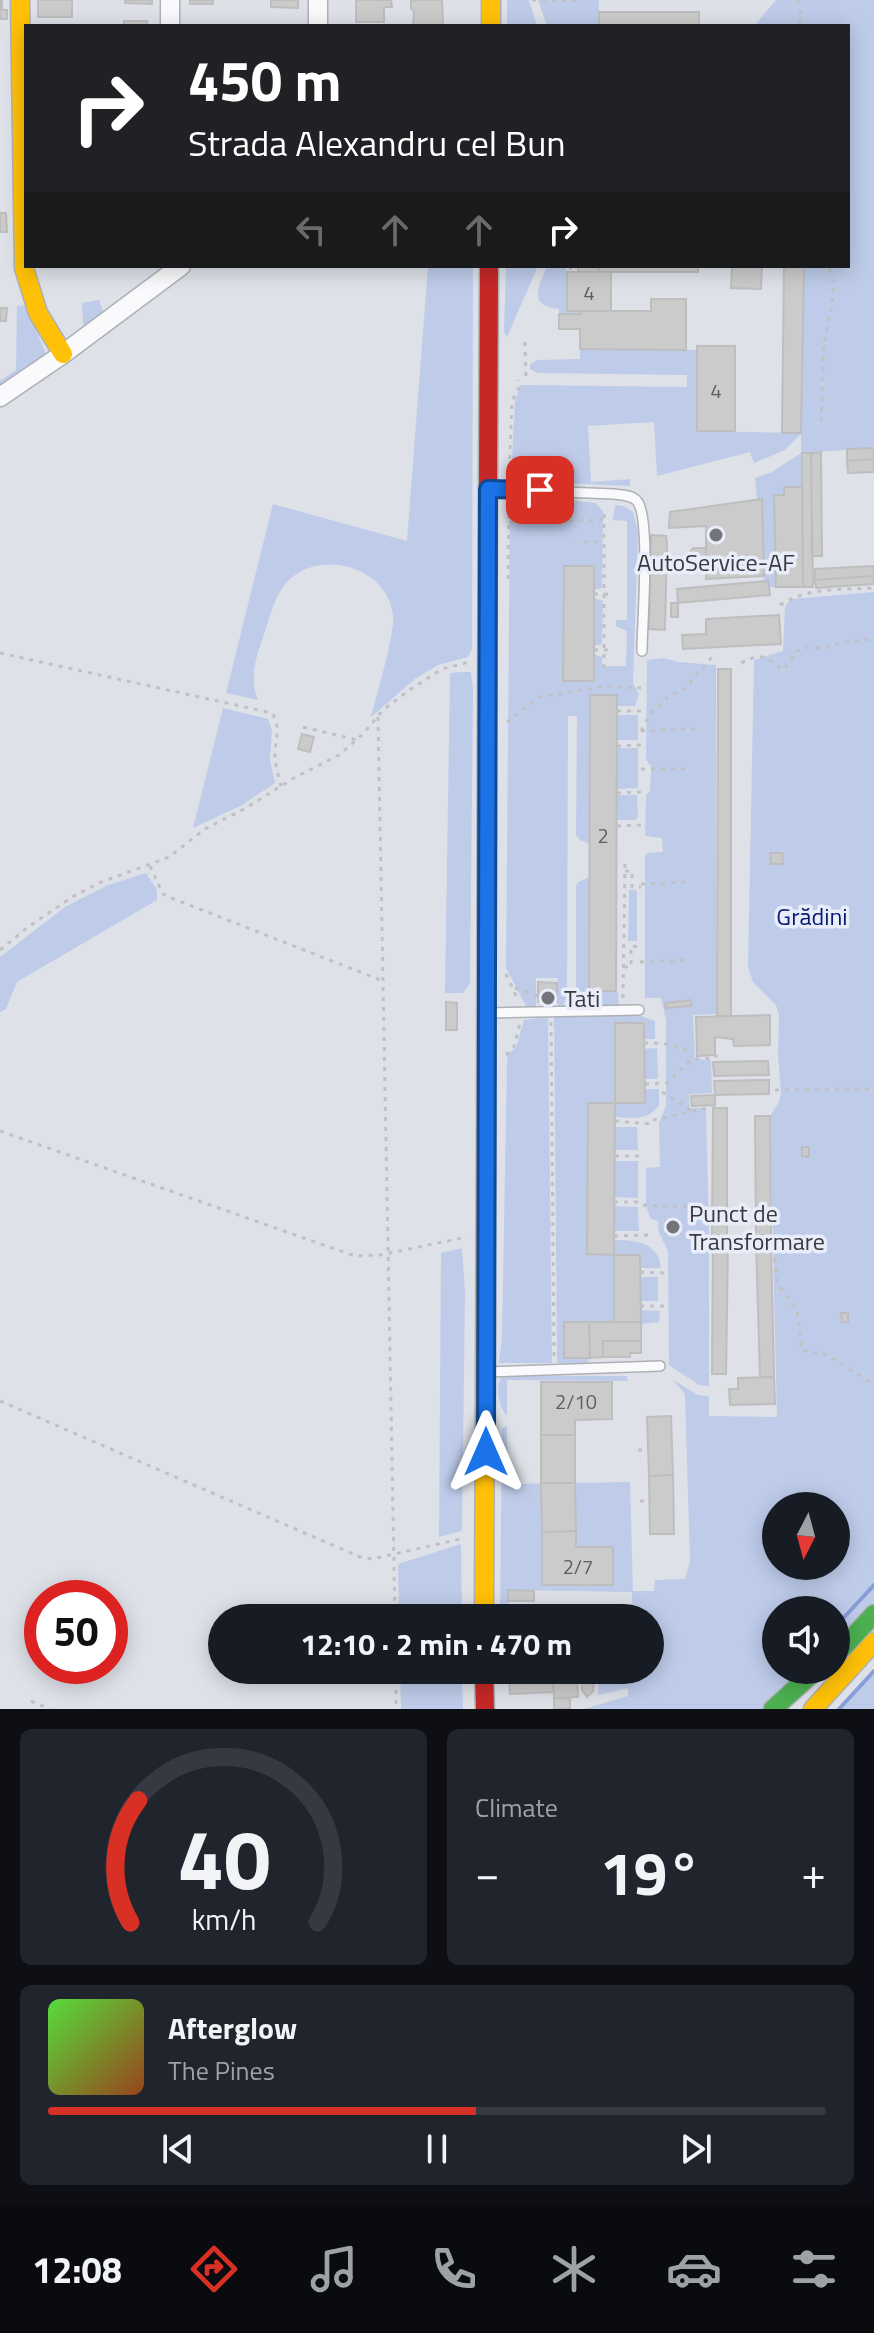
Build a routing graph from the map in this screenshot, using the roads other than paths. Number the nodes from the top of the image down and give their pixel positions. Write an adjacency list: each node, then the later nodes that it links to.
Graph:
1 (20, 0): 10 (main road)
2 (170, 0): 5 (street)
3 (318, 0): 6 (street)
4 (491, 0): 7 (main road)
5 (170, 24)
6 (318, 24)
7 (491, 24)
8 (177, 268): 10 (street)
9 (489, 268): 12 (main road)
10 (63, 354): 11 (street)
11 (0, 397)
12 (488, 489): 13 (lane); 15 (main road)
13 (642, 651)
14 (639, 1010): 15 (lane)
15 (485, 1013): 17 (main road)
16 (660, 1366): 17 (lane)
17 (487, 1372): 18 (main road)
18 (484, 1604)
19 (870, 1618): 20 (main road)
20 (850, 1639)
21 (874, 1642): 28 (main road)
22 (484, 1684): 25 (main road)
23 (801, 1684): 26 (main road)
24 (809, 1684): 27 (main road)
25 (485, 1709)
26 (773, 1709)
27 (786, 1709)
28 (813, 1709)

